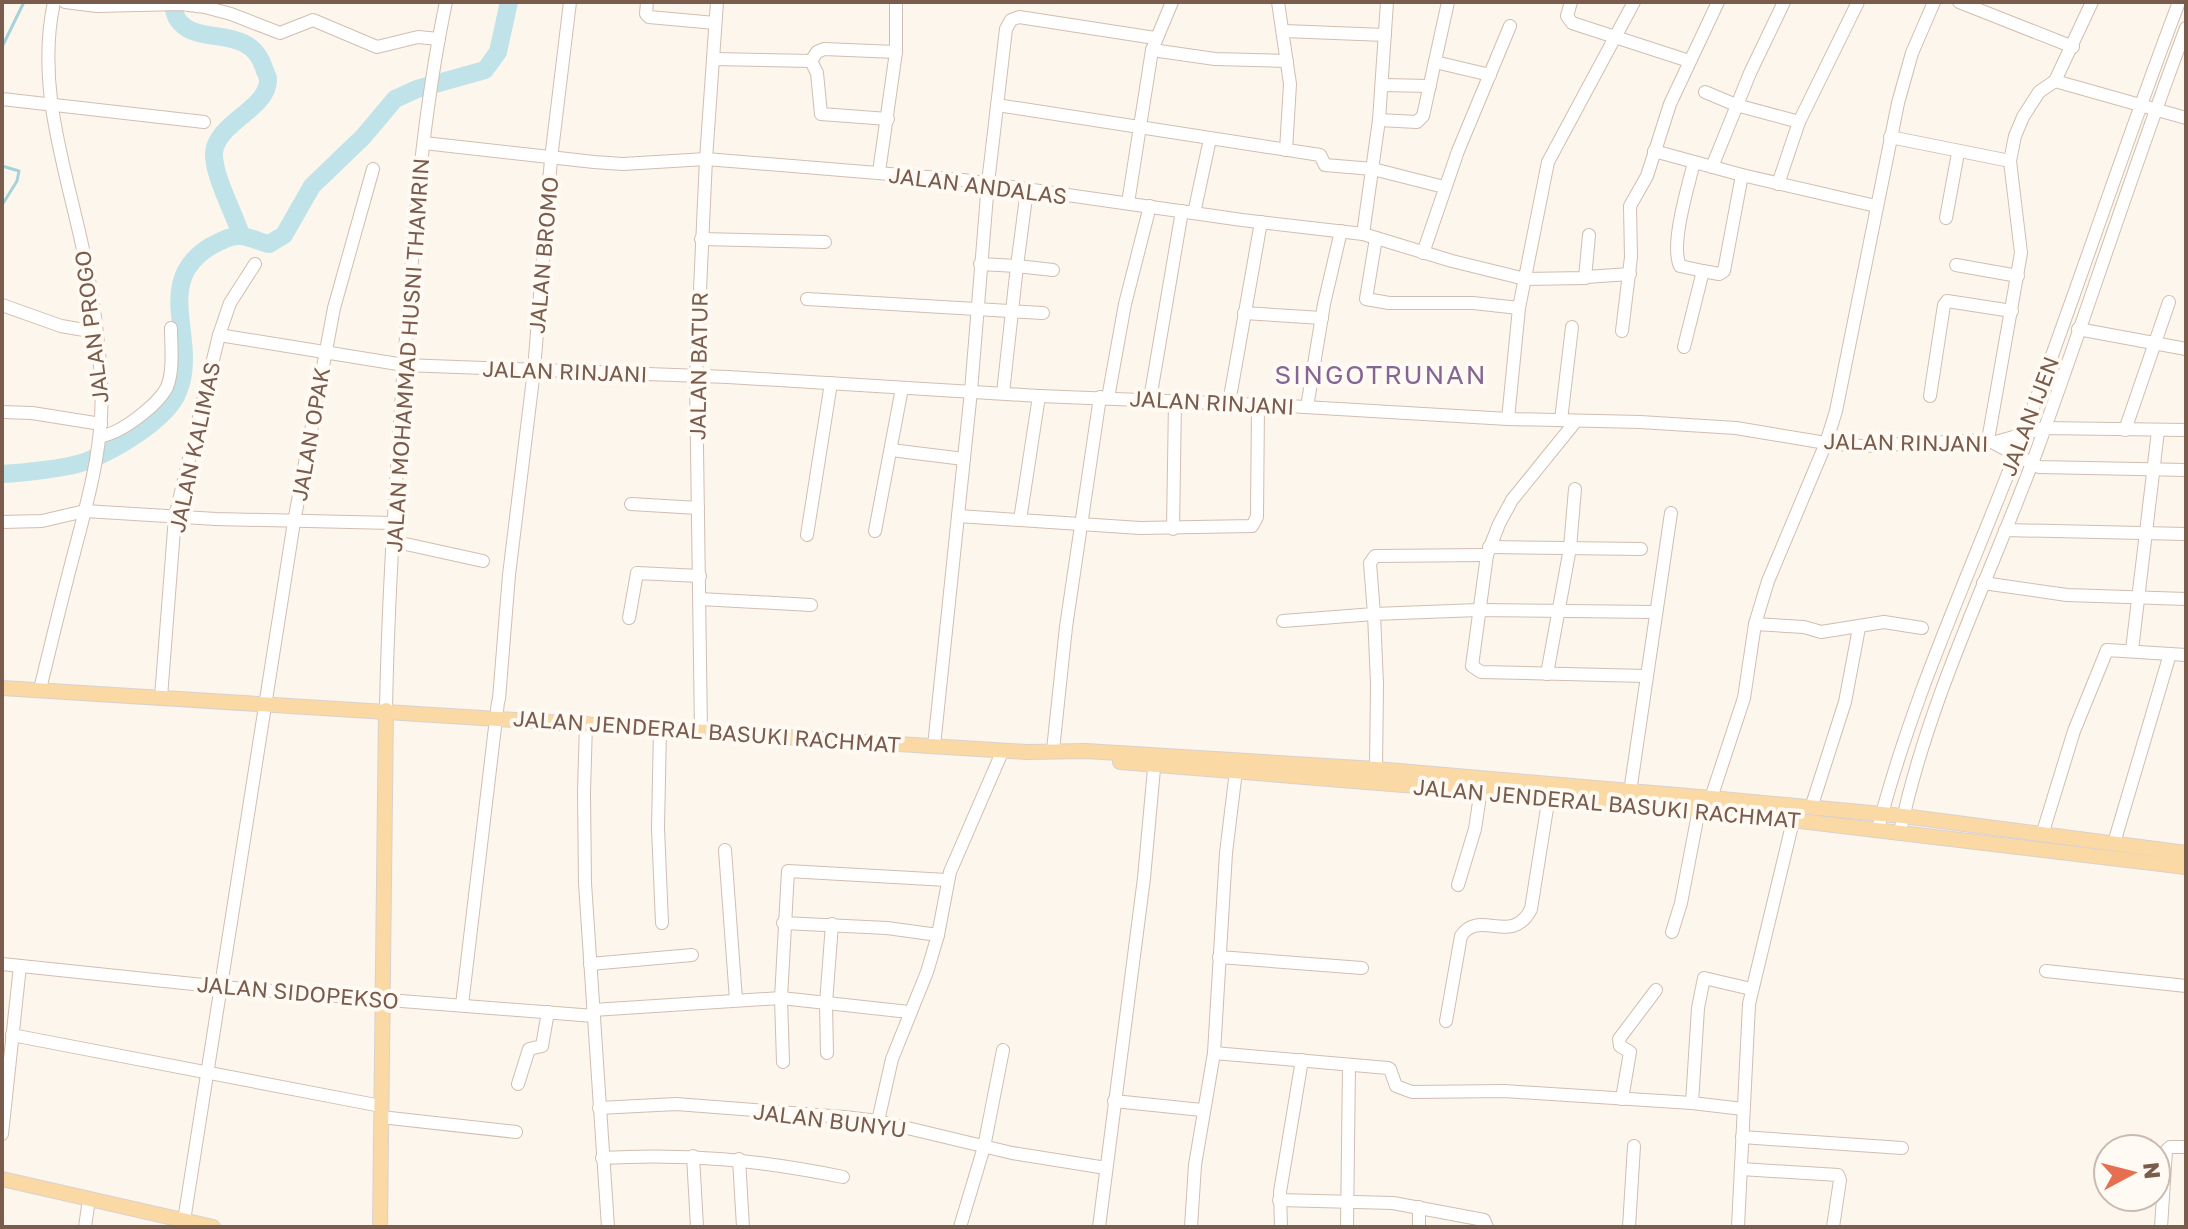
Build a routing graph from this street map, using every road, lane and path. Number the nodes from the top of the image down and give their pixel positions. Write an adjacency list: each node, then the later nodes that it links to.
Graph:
1 (54, 2): 43 (street, JALAN PROGO)
2 (65, 2): 21 (street)
3 (446, 2): 28 (street, JALAN MOHAMMAD HUSNI THAMRIN)
4 (570, 2): 60 (street, JALAN BROMO)
5 (647, 2): 22 (street)
6 (717, 2): 22 (street, JALAN BATUR)
7 (896, 2): 31 (street)
8 (1172, 2): 29 (street)
9 (1278, 2): 25 (street)
10 (1387, 2): 26 (street)
11 (1448, 2): 36 (street)
12 (1571, 2): 27 (street)
13 (1634, 2): 27 (street)
14 (1784, 2): 45 (street)
15 (1858, 2): 52 (street)
16 (1934, 2): 54 (street)
17 (1959, 2): 30 (street)
18 (2092, 2): 30 (street)
19 (2179, 2): 46 (street, JALAN IJEN)
20 (1715, 3): 35 (street)
21 (234, 8): 28 (street)
22 (715, 23): 32 (street, JALAN BATUR)
23 (1510, 26): 37 (street)
24 (2186, 28): 47 (street, JALAN IJEN)
25 (1284, 31): 26 (street); 34 (street)
26 (1385, 35): 39 (street)
27 (1617, 37): 35 (street); 95 (street)
28 (439, 39): 56 (street, JALAN MOHAMMAD HUSNI THAMRIN)
29 (1154, 44): 34 (street); 44 (street); 53 (street)
30 (2073, 47): 38 (street)
31 (896, 52): 33 (street); 49 (street)
32 (713, 59): 33 (street); 61 (street, JALAN BATUR)
33 (811, 61): 49 (street)
34 (1287, 61): 57 (street)
35 (1689, 61): 58 (street)
36 (1435, 62): 37 (street); 40 (street)
37 (1490, 75): 71 (street)
38 (2055, 81): 46 (street); 62 (street)
39 (1382, 85): 40 (street); 50 (street)
40 (1430, 86): 50 (street)
41 (1705, 92): 45 (street)
42 (2, 99): 43 (street)
43 (50, 105): 51 (street); 110 (street, JALAN PROGO)
44 (997, 105): 53 (street); 69 (street)
45 (1736, 105): 52 (street); 64 (street)
46 (2139, 106): 47 (street); 139 (street, JALAN IJEN)
47 (2155, 110): 48 (street); 108 (street, JALAN IJEN)
48 (2186, 118)
49 (888, 119): 67 (street)
50 (1379, 120): 66 (street)
51 (204, 122)
52 (1799, 122): 70 (street)
53 (1140, 127): 55 (street); 73 (street)
54 (1890, 137): 59 (street); 75 (street)
55 (1210, 139): 57 (street); 76 (street)
56 (424, 143): 60 (street, JALAN ANDALAS); 116 (street, JALAN MOHAMMAD HUSNI THAMRIN)
57 (1286, 150): 66 (street)
58 (1654, 151): 63 (street); 92 (street)
59 (1958, 153): 62 (street); 77 (street)
60 (551, 159): 61 (street, JALAN ANDALAS); 117 (street, JALAN BROMO)
61 (706, 159): 67 (street, JALAN ANDALAS); 83 (street, JALAN BATUR)
62 (2010, 161): 93 (street)
63 (1694, 162): 64 (street); 91 (street)
64 (1712, 167): 68 (street)
65 (373, 169): 115 (street, JALAN OPAK)
66 (1373, 169): 71 (street); 80 (street)
67 (879, 172): 69 (street, JALAN ANDALAS)
68 (1742, 175): 70 (street); 91 (street)
69 (988, 183): 72 (street, JALAN ANDALAS); 87 (street)
70 (1778, 184): 75 (street)
71 (1444, 187): 85 (street)
72 (1027, 190): 73 (street, JALAN ANDALAS); 89 (street)
73 (1128, 203): 74 (street, JALAN ANDALAS)
74 (1150, 206): 76 (street, JALAN ANDALAS); 125 (street)
75 (1876, 206): 142 (street)
76 (1188, 212): 78 (street, JALAN ANDALAS); 126 (street)
77 (1946, 218)
78 (1261, 222): 79 (street, JALAN ANDALAS); 104 (street)
79 (1341, 231): 80 (street, JALAN ANDALAS); 105 (street)
80 (1363, 234): 82 (street, JALAN ANDALAS)
81 (1589, 235): 94 (street)
82 (1376, 238): 85 (street, JALAN ANDALAS); 99 (street)
83 (701, 239): 84 (street); 118 (street, JALAN BATUR)
84 (825, 242)
85 (1423, 253): 95 (street, JALAN ANDALAS)
86 (255, 264): 111 (street)
87 (980, 264): 89 (street); 100 (street)
88 (1956, 265): 93 (street)
89 (1017, 266): 90 (street); 101 (street)
90 (1053, 270)
91 (1703, 271): 113 (street)
92 (1630, 274): 94 (street, JALAN ANDALAS); 109 (street)
93 (2018, 276): 102 (street)
94 (1586, 277): 95 (street, JALAN ANDALAS)
95 (1525, 279): 99 (street)
96 (807, 299): 100 (street)
97 (2169, 302): 112 (street)
98 (2, 305): 110 (street)
99 (1519, 308): 132 (street)
100 (976, 310): 101 (street); 121 (street)
101 (1011, 311): 103 (street); 122 (street)
102 (2012, 311): 124 (street); 141 (street)
103 (1043, 313)
104 (1244, 313): 105 (street); 128 (street)
105 (1322, 318): 130 (street)
106 (1572, 327): 133 (street)
107 (171, 328): 140 (street)
108 (2078, 329): 112 (street); 135 (street, JALAN IJEN)
109 (1622, 331)
110 (96, 332): 140 (street, JALAN PROGO)
111 (219, 335): 115 (street, JALAN KALIMAS); 155 (street, JALAN KALIMAS)
112 (2156, 344): 114 (street); 136 (street)
113 (1684, 347)
114 (2186, 349)
115 (324, 354): 116 (street, JALAN KALIMAS); 158 (street, JALAN OPAK)
116 (404, 365): 117 (street, JALAN RINJANI); 159 (street, JALAN MOHAMMAD HUSNI THAMRIN)
117 (534, 370): 118 (street, JALAN RINJANI); 197 (street, JALAN BROMO)
118 (696, 377): 119 (street, JALAN RINJANI); 151 (street, JALAN BATUR)
119 (831, 383): 120 (street, JALAN RINJANI); 166 (street)
120 (902, 388): 121 (street, JALAN RINJANI); 143 (street)
121 (971, 391): 122 (street, JALAN RINJANI); 145 (street)
122 (1003, 393): 123 (street, JALAN RINJANI)
123 (1039, 396): 125 (street, JALAN RINJANI); 156 (street)
124 (1930, 396)
125 (1104, 397): 126 (street, JALAN RINJANI); 160 (street)
126 (1150, 399): 127 (street, JALAN RINJANI)
127 (1175, 401): 128 (street, JALAN RINJANI); 161 (street)
128 (1229, 403): 129 (street, JALAN RINJANI)
129 (1258, 404): 130 (street, JALAN RINJANI); 161 (street)
130 (1307, 407): 132 (street, JALAN RINJANI)
131 (2, 412): 140 (street)
132 (1508, 419): 133 (street, JALAN RINJANI)
133 (1561, 420): 134 (street, JALAN RINJANI)
134 (1576, 421): 142 (street, JALAN RINJANI); 170 (street)
135 (2044, 428): 136 (street); 139 (street); 146 (street, JALAN IJEN)
136 (2125, 430): 138 (street)
137 (2186, 430): 138 (street)
138 (2158, 431): 147 (street)
139 (2023, 433): 141 (street); 144 (street, JALAN IJEN)
140 (101, 435): 152 (street, JALAN PROGO)
141 (1992, 441): 142 (street, JALAN RINJANI); 144 (street, JALAN RINJANI)
142 (1826, 443): 184 (street)
143 (891, 450): 145 (street); 163 (street)
144 (2015, 454): 146 (street, JALAN RINJANI); 217 (street, JALAN IJEN)
145 (964, 459): 154 (street)
146 (2031, 465): 147 (street); 162 (street, JALAN IJEN)
147 (2153, 469): 148 (street); 164 (street)
148 (2186, 470)
149 (1575, 489): 168 (street)
150 (631, 504): 151 (street)
151 (698, 508): 172 (street, JALAN BATUR)
152 (85, 511): 155 (street); 157 (street); 193 (street, JALAN PROGO)
153 (1671, 513): 180 (street)
154 (958, 516): 156 (street); 201 (street)
155 (175, 517): 158 (street); 194 (street, JALAN KALIMAS)
156 (1020, 520): 160 (street)
157 (2, 522)
158 (294, 522): 159 (street); 195 (street, JALAN OPAK)
159 (393, 523): 167 (street, JALAN MOHAMMAD HUSNI THAMRIN)
160 (1082, 523): 161 (street); 203 (street)
161 (1173, 529)
162 (2005, 530): 164 (street); 173 (street, JALAN IJEN)
163 (875, 531)
164 (2145, 532): 165 (street); 174 (street)
165 (2186, 534)
166 (807, 535)
167 (392, 541): 171 (street); 196 (street, JALAN MOHAMMAD HUSNI THAMRIN)
168 (1570, 548): 169 (street); 170 (street); 179 (street)
169 (1641, 549)
170 (1488, 551): 178 (street); 181 (street)
171 (483, 561)
172 (700, 576): 175 (street, JALAN BATUR); 182 (street)
173 (1983, 583): 174 (street); 215 (street, JALAN IJEN)
174 (2138, 597): 176 (street); 187 (street)
175 (700, 599): 177 (street); 200 (street, JALAN BATUR)
176 (2186, 599)
177 (811, 605)
178 (1478, 610): 179 (street); 181 (street); 190 (street)
179 (1559, 610): 180 (street); 190 (street)
180 (1655, 612): 191 (street)
181 (1374, 614): 183 (street); 206 (street)
182 (629, 618)
183 (1283, 621)
184 (1755, 624): 185 (street); 212 (street)
185 (1859, 628): 186 (street); 213 (street)
186 (1922, 628)
187 (2132, 650): 188 (street); 219 (street)
188 (2170, 654): 189 (street); 220 (street)
189 (2186, 655)
190 (1547, 674): 191 (street)
191 (1646, 676): 210 (street)
192 (2, 688): 193 (main road, JALAN JENDERAL BASUKI RACHMAT)
193 (40, 689): 194 (main road, JALAN JENDERAL BASUKI RACHMAT)
194 (161, 697): 195 (main road, JALAN JENDERAL BASUKI RACHMAT)
195 (267, 704): 196 (main road, JALAN JENDERAL BASUKI RACHMAT); 239 (street, JALAN OPAK)
196 (386, 710): 197 (main road, JALAN JENDERAL BASUKI RACHMAT); 243 (main road)
197 (497, 718): 198 (main road, JALAN JENDERAL BASUKI RACHMAT); 246 (street, JALAN BROMO)
198 (586, 723): 199 (main road, JALAN JENDERAL BASUKI RACHMAT); 234 (street)
199 (660, 728): 200 (main road, JALAN JENDERAL BASUKI RACHMAT); 226 (street)
200 (701, 731): 201 (main road, JALAN JENDERAL BASUKI RACHMAT)
201 (934, 746): 202 (main road, JALAN JENDERAL BASUKI RACHMAT)
202 (1003, 750): 204 (main road, JALAN JENDERAL BASUKI RACHMAT); 224 (street)
203 (1053, 750): 204 (main road, JALAN JENDERAL BASUKI RACHMAT); 205 (main road, JALAN JENDERAL BASUKI RACHMAT)
204 (1027, 752): 205 (main road, JALAN JENDERAL BASUKI RACHMAT)
205 (1155, 760): 206 (main road, JALAN JENDERAL BASUKI RACHMAT); 207 (main road, JALAN JENDERAL BASUKI RACHMAT); 261 (street)
206 (1376, 769): 208 (main road, JALAN JENDERAL BASUKI RACHMAT)
207 (1236, 771): 209 (main road, JALAN JENDERAL BASUKI RACHMAT); 232 (street)
208 (1500, 786): 209 (main road, JALAN JENDERAL BASUKI RACHMAT); 210 (main road, JALAN JENDERAL BASUKI RACHMAT); 211 (main road, JALAN JENDERAL BASUKI RACHMAT)
209 (1481, 789): 225 (street)
210 (1630, 792): 212 (main road, JALAN JENDERAL BASUKI RACHMAT)
211 (1549, 796): 214 (main road, JALAN JENDERAL BASUKI RACHMAT); 250 (street)
212 (1711, 798): 213 (main road, JALAN JENDERAL BASUKI RACHMAT)
213 (1811, 808): 217 (main road, JALAN JENDERAL BASUKI RACHMAT)
214 (1699, 809): 216 (main road, JALAN JENDERAL BASUKI RACHMAT); 229 (street)
215 (1903, 816): 217 (main road, JALAN JENDERAL BASUKI RACHMAT); 218 (street, JALAN IJEN); 219 (main road, JALAN JENDERAL BASUKI RACHMAT)
216 (1793, 821): 217 (main road, JALAN JENDERAL BASUKI RACHMAT); 240 (street)
217 (1880, 822): 218 (main road, JALAN JENDERAL BASUKI RACHMAT)
218 (1900, 832): 223 (main road, JALAN JENDERAL BASUKI RACHMAT)
219 (2042, 835): 220 (main road, JALAN JENDERAL BASUKI RACHMAT)
220 (2114, 843): 222 (main road, JALAN JENDERAL BASUKI RACHMAT)
221 (725, 850): 244 (street)
222 (2186, 853)
223 (2186, 867)
224 (947, 880): 227 (street); 230 (street)
225 (1458, 885)
226 (662, 923)
227 (783, 923): 228 (street); 242 (street)
228 (832, 924): 230 (street); 245 (street)
229 (1672, 932)
230 (938, 935): 248 (street)
231 (692, 955): 234 (street)
232 (1219, 957): 236 (street); 254 (street)
233 (2, 964): 235 (street, JALAN SIDOPEKSO)
234 (590, 964): 249 (street)
235 (20, 966): 239 (street, JALAN SIDOPEKSO); 251 (street)
236 (1362, 968)
237 (2046, 971): 238 (street)
238 (2186, 986)
239 (222, 987): 243 (street, JALAN SIDOPEKSO); 258 (street, JALAN OPAK)
240 (1751, 989): 262 (street); 264 (street)
241 (1656, 990): 260 (street)
242 (781, 998): 244 (street, JALAN SIDOPEKSO); 245 (street, JALAN SIDOPEKSO); 256 (street)
243 (382, 999): 246 (street, JALAN SIDOPEKSO); 266 (main road)
244 (736, 1000): 249 (street, JALAN SIDOPEKSO)
245 (826, 1003): 248 (street, JALAN SIDOPEKSO); 253 (street)
246 (462, 1005): 247 (street, JALAN SIDOPEKSO)
247 (548, 1012): 249 (street, JALAN SIDOPEKSO); 259 (street)
248 (909, 1012): 267 (street)
249 (594, 1013): 263 (street)
250 (1446, 1021)
251 (12, 1035): 258 (street); 269 (street)
252 (1003, 1050): 272 (street)
253 (827, 1053)
254 (1214, 1053): 255 (street); 265 (street)
255 (1302, 1060): 257 (street); 283 (street)
256 (783, 1062)
257 (1349, 1065): 260 (street); 284 (street)
258 (208, 1074): 266 (street); 286 (street, JALAN OPAK)
259 (518, 1084)
260 (1622, 1099): 262 (street)
261 (1114, 1101): 265 (street); 278 (street)
262 (1692, 1103): 264 (street)
263 (599, 1108): 267 (street, JALAN BUNYU); 276 (street)
264 (1743, 1109): 270 (street)
265 (1202, 1110): 295 (street)
266 (381, 1112): 268 (street); 289 (main road)
267 (878, 1121): 272 (street, JALAN BUNYU)
268 (516, 1132)
269 (2, 1134)
270 (1742, 1137): 274 (street); 279 (street)
271 (1634, 1146): 300 (street)
272 (984, 1147): 278 (street, JALAN BUNYU); 293 (street)
273 (2186, 1147): 303 (street)
274 (1902, 1148)
275 (693, 1156): 276 (street); 277 (street); 291 (street)
276 (602, 1158): 290 (street)
277 (739, 1159): 280 (street); 292 (street)
278 (1106, 1168): 294 (street)
279 (1741, 1169): 301 (street); 302 (street)
280 (843, 1177)
281 (2, 1179): 282 (main road)
282 (89, 1199): 286 (main road); 287 (street)
283 (1279, 1200): 284 (street); 296 (street)
284 (1347, 1200): 285 (street); 297 (street)
285 (1419, 1207): 298 (street); 299 (street)
286 (184, 1224): 288 (main road)
287 (85, 1227)
288 (213, 1227)
289 (380, 1227)
290 (608, 1227)
291 (697, 1227)
292 (743, 1227)
293 (960, 1227)
294 (1099, 1227)
295 (1191, 1227)
296 (1281, 1227)
297 (1347, 1227)
298 (1419, 1227)
299 (1487, 1227)
300 (1629, 1227)
301 (1738, 1227)
302 (1833, 1227)
303 (2161, 1227)

